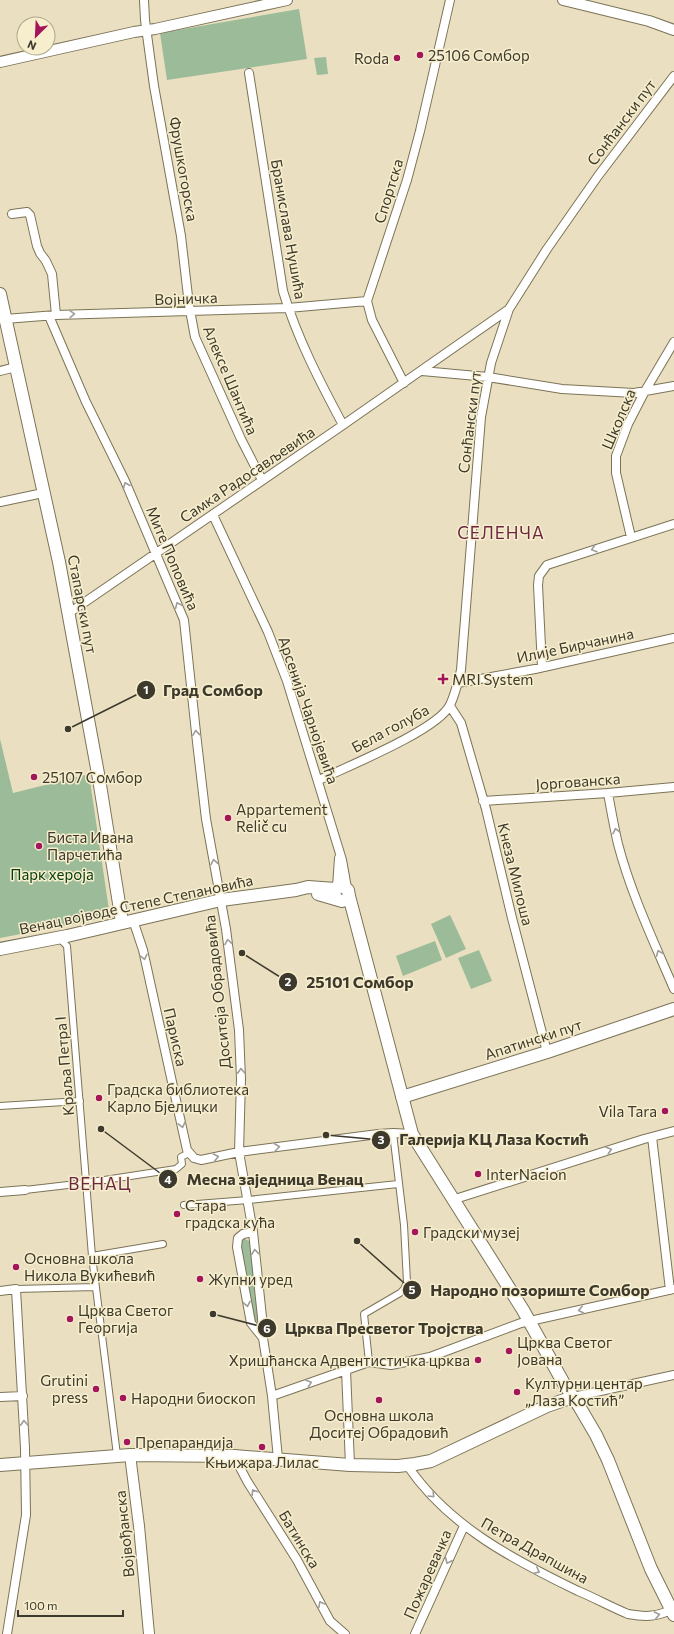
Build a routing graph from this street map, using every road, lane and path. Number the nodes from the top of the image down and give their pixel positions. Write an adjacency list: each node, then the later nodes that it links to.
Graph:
1 (144, 0): 6 (street, Фрушкогорска)
2 (287, 0): 6 (street)
3 (450, 0): 12 (street, Спортска)
4 (563, 0): 5 (street)
5 (674, 30)
6 (147, 31): 7 (street); 15 (street, Фрушкогорска)
7 (0, 62)
8 (250, 73): 13 (street, Бранислава Нушића)
9 (674, 76): 14 (street, Сонћански пут)
10 (12, 214): 16 (street, Мите Поповића)
11 (0, 294): 17 (main road, Стапарски пут)
12 (367, 301): 13 (street, Војничка); 23 (street)
13 (288, 308): 15 (street, Војничка); 26 (street, Бранислава Нушића)
14 (509, 309): 21 (street, Самка Радосављевића); 22 (street, Сонћански пут)
15 (190, 312): 16 (street, Војничка, one-way to 15); 27 (street, Алексе Шантића)
16 (53, 315): 17 (street, Војничка); 33 (street, Мите Поповића, one-way to 16)
17 (5, 318): 19 (main road, Стапарски пут)
18 (674, 342): 25 (street, Школска)
19 (16, 367): 20 (street); 28 (main road, Стапарски пут)
20 (0, 371)
21 (422, 371): 22 (street); 23 (street, Самка Радосављевића)
22 (488, 377): 25 (street); 37 (street, Сонћански пут)
23 (404, 383): 26 (street, Самка Радосављевића)
24 (674, 386): 25 (street)
25 (645, 391): 32 (street, Школска)
26 (343, 425): 27 (street, Самка Радосављевића)
27 (262, 480): 30 (street, Самка Радосављевића)
28 (43, 493): 29 (street); 34 (main road, Стапарски пут)
29 (0, 502)
30 (213, 515): 33 (street, Самка Радосављевића); 39 (street, Арсенија Чарнојевића)
31 (674, 524): 32 (street)
32 (631, 537): 36 (street, one-way to 36)
33 (155, 554): 34 (street, Самка Радосављевића); 44 (street, Мите Поповића, one-way to 33)
34 (69, 613): 45 (main road, Стапарски пут)
35 (674, 638): 36 (street, Илије Бирчанина)
36 (542, 667): 37 (street, Илије Бирчанина)
37 (458, 683): 38 (street, Сонћански пут)
38 (450, 706): 39 (street, Бела голуба); 42 (street, Кнеза Милоша)
39 (319, 780): 43 (street, Арсенија Чарнојевића)
40 (674, 787): 41 (street, Јоргованска)
41 (608, 793): 42 (street, Јоргованска); 48 (street, one-way to 41)
42 (483, 801): 50 (street, Кнеза Милоша)
43 (341, 893): 44 (main road, Венац војводе Степе Степановића); 51 (main road)
44 (221, 900): 45 (main road, Венац војводе Степе Степановића); 58 (street, Доситеја Обрадовића, one-way to 44)
45 (128, 921): 46 (main road, Венац војводе Степе Степановића); 59 (street, Париска, one-way to 59)
46 (63, 942): 47 (main road, Венац војводе Степе Степановића); 52 (street, Краља Петра I)
47 (0, 949)
48 (674, 989)
49 (674, 1009): 50 (main road, Апатински пут)
50 (547, 1052): 51 (main road, Апатински пут)
51 (402, 1097): 56 (main road)
52 (80, 1101): 53 (street); 60 (street, Краља Петра I)
53 (0, 1106)
54 (674, 1131): 57 (street)
55 (393, 1133): 56 (street); 58 (street, one-way to 55); 61 (street)
56 (412, 1134): 65 (main road)
57 (652, 1137): 65 (street, one-way to 57); 71 (street)
58 (239, 1152): 59 (street, one-way to 58); 64 (street, Доситеја Обрадовића)
59 (191, 1156): 60 (street)
60 (85, 1183): 62 (street); 69 (street, Краља Петра I)
61 (398, 1184): 64 (street); 76 (street)
62 (25, 1190): 63 (street)
63 (0, 1192)
64 (248, 1200): 66 (street); 67 (street, Доситеја Обрадовића)
65 (452, 1200): 74 (main road)
66 (184, 1205)
67 (253, 1232): 75 (street, Доситеја Обрадовића, one-way to 67); 75 (street, one-way to 75)
68 (163, 1244): 69 (street)
69 (92, 1256): 70 (street, Краља Петра I)
70 (95, 1288): 72 (street); 83 (street)
71 (672, 1289): 74 (street, one-way to 74)
72 (16, 1290): 73 (street); 79 (street)
73 (0, 1291)
74 (528, 1321): 76 (street); 82 (main road)
75 (263, 1338): 80 (street, Доситеја Обрадовића)
76 (369, 1362): 77 (street)
77 (346, 1370): 80 (street, one-way to 77); 89 (street)
78 (674, 1375): 82 (street)
79 (23, 1396): 81 (street); 87 (street, one-way to 79)
80 (272, 1396): 86 (street, Доситеја Обрадовића)
81 (0, 1397)
82 (573, 1397): 90 (main road); 92 (main road)
83 (117, 1455): 84 (main road); 87 (main road)
84 (130, 1455): 85 (main road); 94 (street, Војвођанска)
85 (234, 1456): 86 (main road); 95 (street, Батинска, one-way to 85)
86 (278, 1459): 89 (main road)
87 (26, 1462): 88 (main road); 93 (street)
88 (0, 1465)
89 (350, 1465): 90 (main road)
90 (407, 1465): 91 (street, Петра Драпшина, one-way to 91)
91 (464, 1526): 92 (street, Петра Драпшина, one-way to 92); 96 (street, Пожаревачка, one-way to 96)
92 (672, 1613)
93 (7, 1634)
94 (149, 1634)
95 (345, 1634)
96 (415, 1634)

